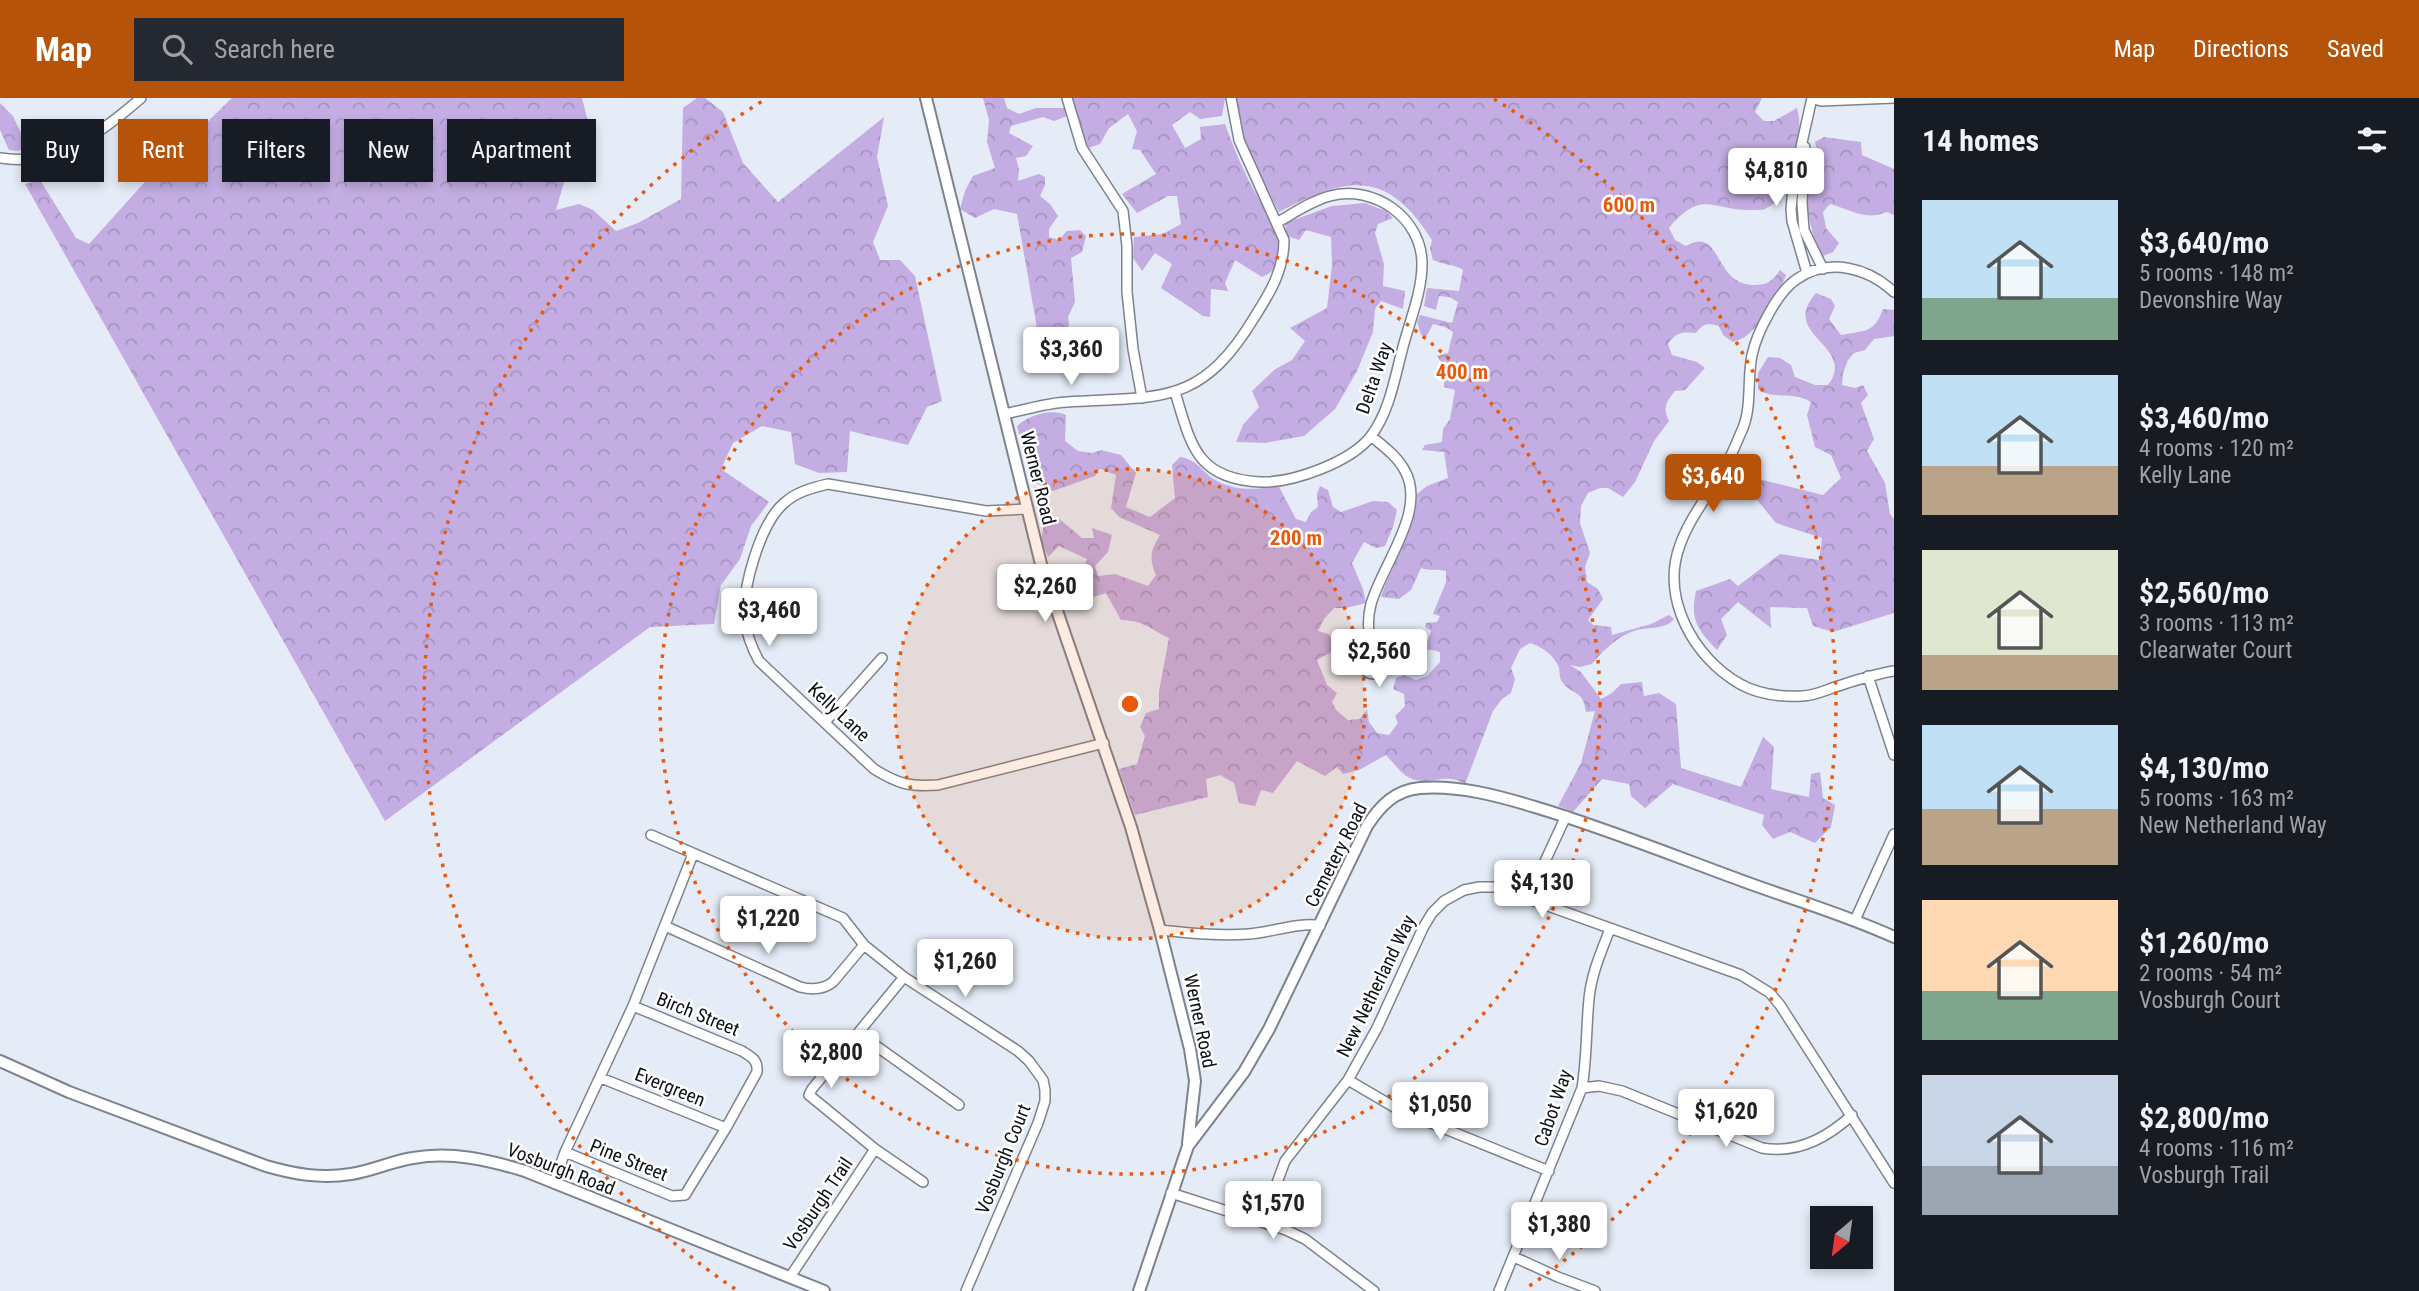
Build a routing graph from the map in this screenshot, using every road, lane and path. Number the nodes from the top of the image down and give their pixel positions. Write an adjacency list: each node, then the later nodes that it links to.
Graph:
1 (141, 98): 8 (street)
2 (926, 98): 15 (street, Werner Road)
3 (1067, 98): 14 (street)
4 (1231, 98): 9 (street)
5 (1812, 98): 6 (street); 7 (street)
6 (1894, 98)
7 (1804, 142): 10 (street); 11 (street)
8 (0, 158)
9 (1278, 222): 13 (street); 16 (street, Delta Way)
10 (1823, 269): 11 (street); 12 (street)
11 (1807, 273): 21 (street)
12 (1894, 292)
13 (1175, 392): 14 (street); 16 (street, Delta Way)
14 (1142, 398): 15 (street)
15 (1004, 414): 17 (street, Werner Road)
16 (1371, 436): 18 (street)
17 (1027, 509): 22 (street, Kelly Lane); 23 (street, Werner Road)
18 (1371, 648)
19 (882, 658): 22 (street)
20 (1894, 671): 21 (street)
21 (1868, 676): 24 (street)
22 (825, 722): 23 (street, Kelly Lane)
23 (1104, 743): 34 (street, Werner Road)
24 (1894, 755)
25 (1566, 816): 29 (street); 30 (street, Cemetery Road); 32 (street, Cemetery Road)
26 (1894, 834): 30 (street)
27 (651, 835): 28 (street, Vosburgh Court)
28 (693, 854): 31 (street); 36 (street, Vosburgh Court)
29 (1528, 898): 33 (street, New Netherland Way); 42 (street, New Netherland Way)
30 (1856, 920): 35 (street, Cemetery Road)
31 (665, 926): 36 (street); 38 (street)
32 (1320, 926): 34 (street); 47 (street, Cemetery Road)
33 (1610, 929): 43 (street, Cabot Way); 45 (street, New Netherland Way)
34 (1160, 930): 47 (street, Werner Road)
35 (1894, 937)
36 (864, 945): 37 (street, Vosburgh Court)
37 (904, 977): 39 (street, Vosburgh Trail); 59 (street, Vosburgh Court)
38 (633, 1006): 41 (street); 46 (street, Birch Street)
39 (858, 1033): 44 (street); 48 (street, Vosburgh Trail)
40 (0, 1061): 52 (street, Vosburgh Road)
41 (600, 1078): 46 (street, Evergreen); 49 (street)
42 (1348, 1080): 50 (street); 55 (street, New Netherland Way)
43 (1582, 1088): 45 (street); 50 (street, Cabot Way)
44 (959, 1105)
45 (1852, 1115): 53 (street, New Netherland Way)
46 (726, 1128): 49 (street, Pine Street)
47 (1188, 1146): 54 (street, Cemetery Road)
48 (875, 1149): 51 (street, Vosburgh Trail); 57 (street, Vosburgh Trail)
49 (565, 1152): 52 (street)
50 (1549, 1171): 56 (street, Cabot Way)
51 (923, 1182)
52 (554, 1183): 57 (street, Vosburgh Road)
53 (1894, 1183)
54 (1171, 1193): 55 (street); 60 (street, Cemetery Road)
55 (1263, 1222): 61 (street)
56 (1514, 1257): 62 (street, Cabot Way); 63 (street)
57 (790, 1277): 58 (street, Vosburgh Road)
58 (824, 1291)
59 (966, 1291)
60 (1139, 1291)
61 (1374, 1291)
62 (1499, 1291)
63 (1595, 1291)

